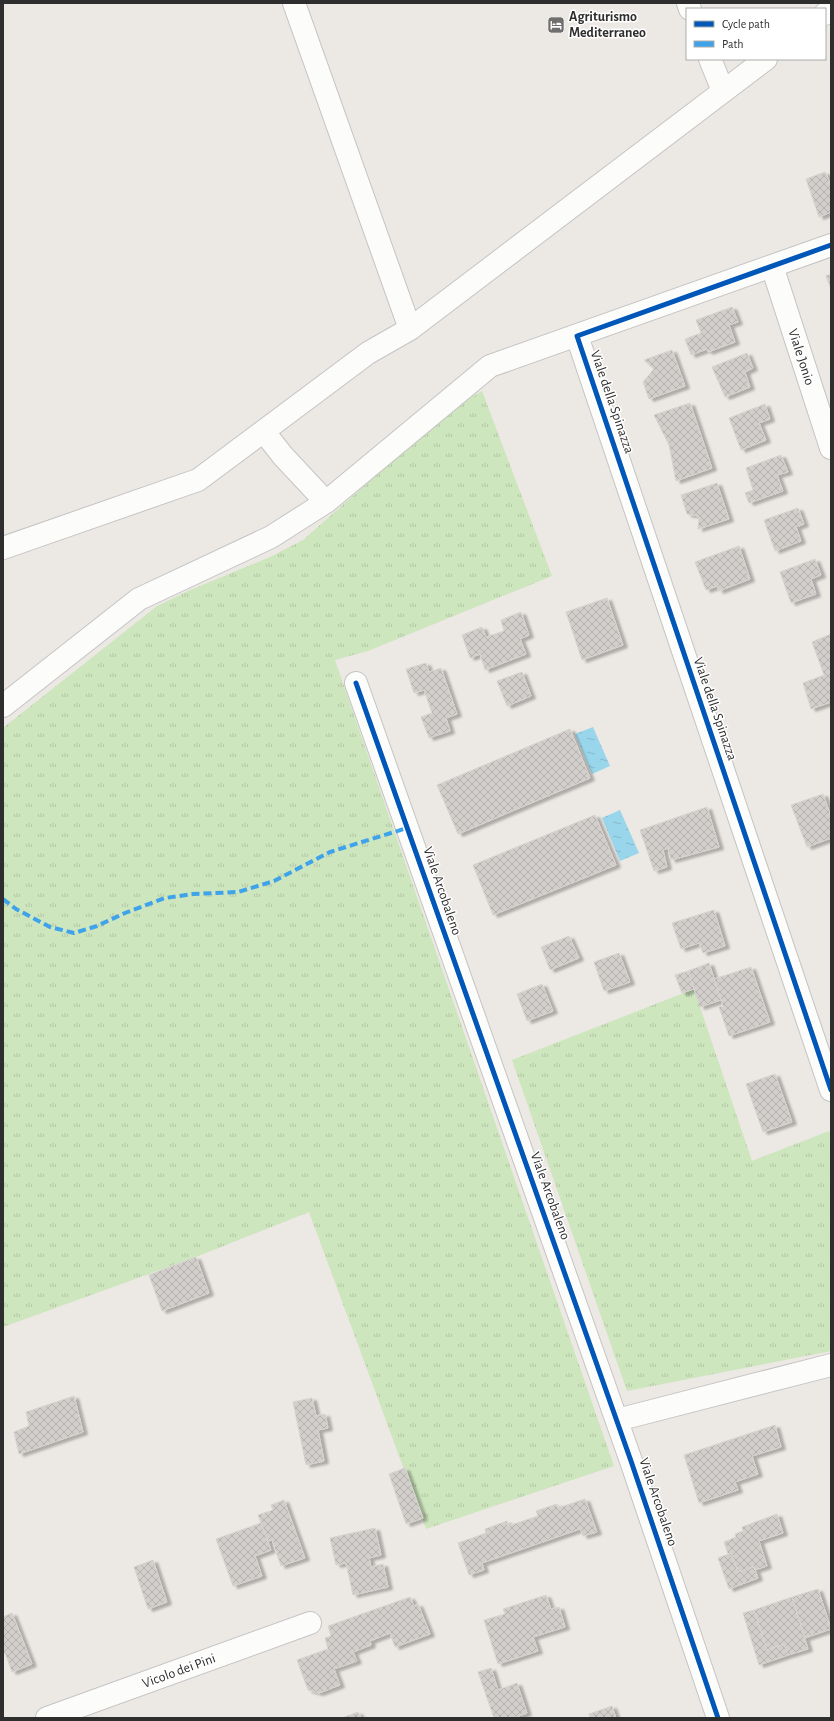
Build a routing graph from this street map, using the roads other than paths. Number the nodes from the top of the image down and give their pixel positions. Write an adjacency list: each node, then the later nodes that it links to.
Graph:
1 (294, 3): 7 (street)
2 (710, 60): 4 (street)
3 (765, 60): 4 (street)
4 (723, 92): 7 (street)
5 (831, 245): 6 (street)
6 (772, 266): 8 (street); 10 (street, Viale Jonio)
7 (410, 329): 9 (street)
8 (577, 336): 11 (street); 15 (street, Viale della Spinazza)
9 (264, 432): 11 (street); 12 (street)
10 (831, 448)
11 (326, 502): 14 (street)
12 (3, 548)
13 (356, 683): 17 (street, Viale Arcobaleno)
14 (3, 706)
15 (831, 1090)
16 (831, 1365): 17 (street)
17 (616, 1420): 20 (street, Viale Arcobaleno)
18 (310, 1623): 19 (street, Vicolo dei Pini)
19 (47, 1718)
20 (718, 1718)

